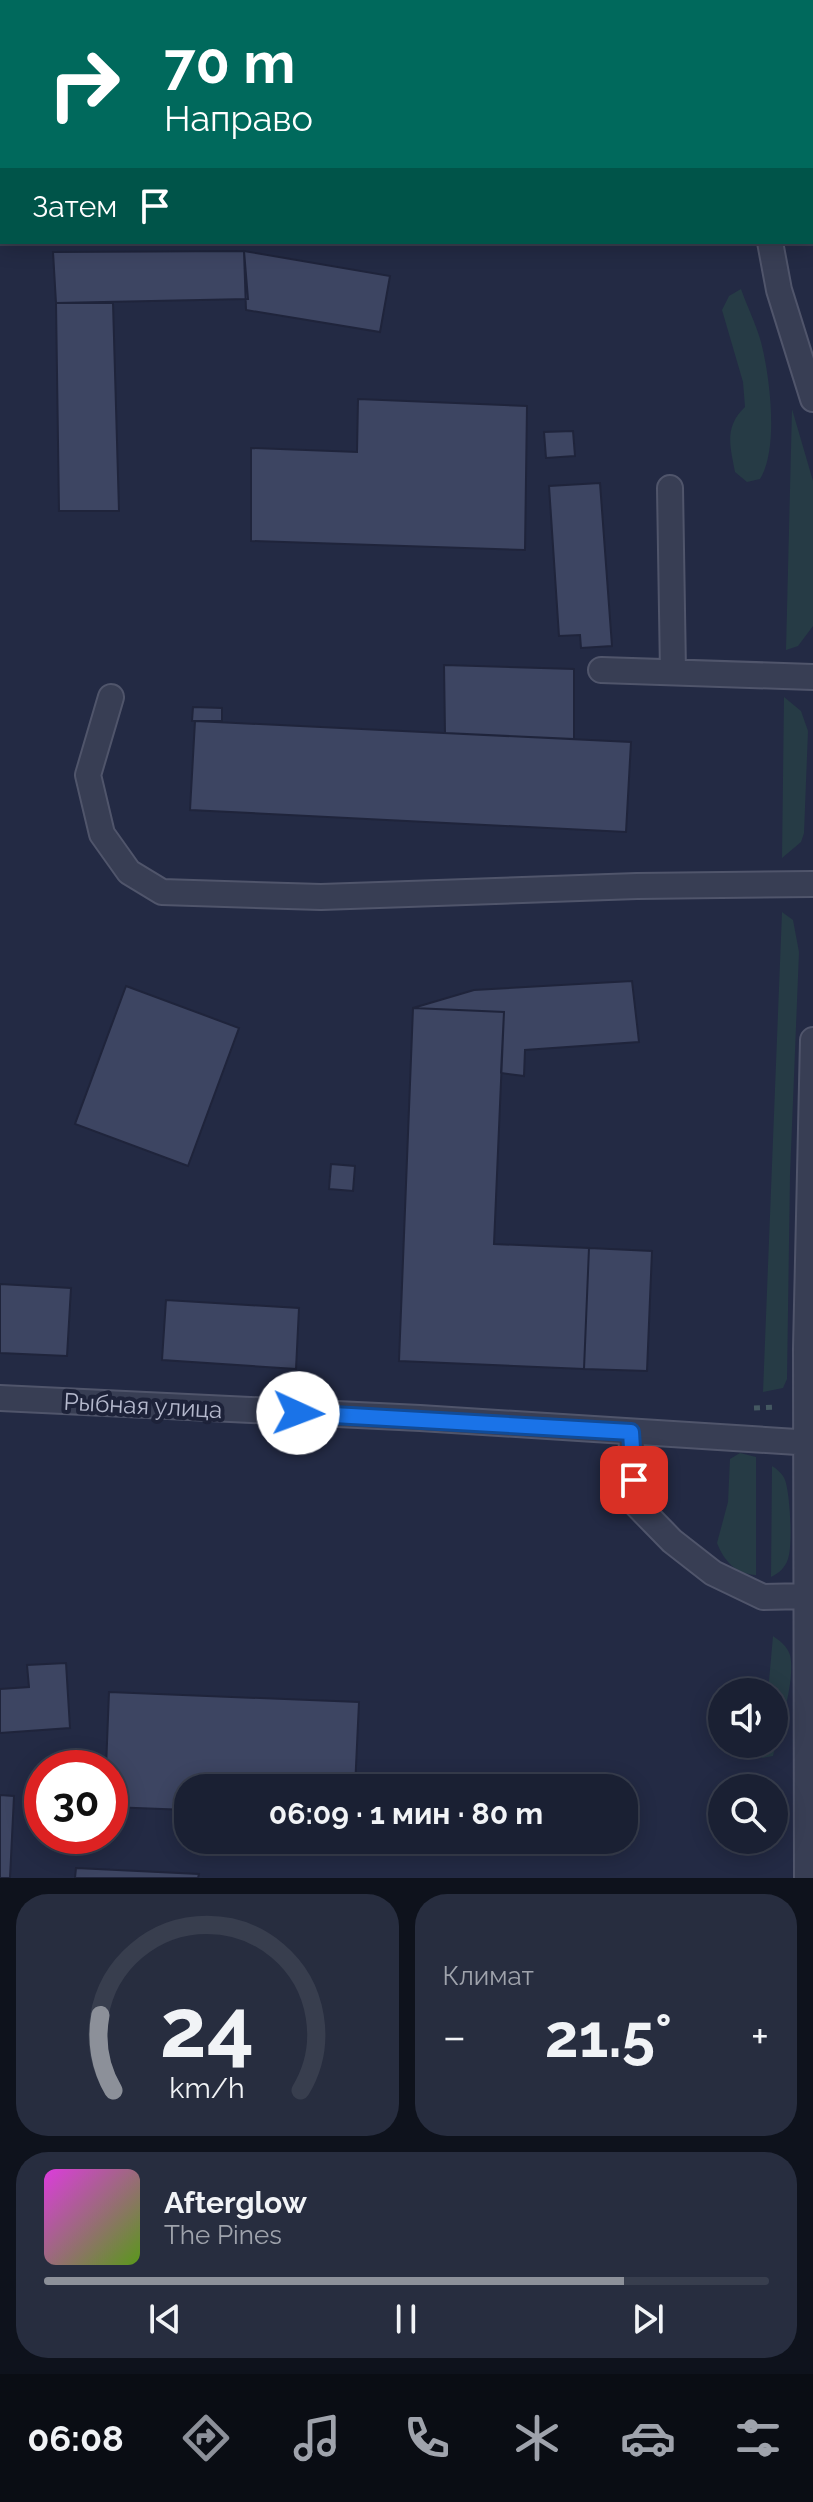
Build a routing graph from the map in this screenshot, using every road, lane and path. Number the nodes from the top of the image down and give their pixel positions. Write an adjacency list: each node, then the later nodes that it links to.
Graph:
1 (770, 244): 2 (street)
2 (813, 399)
3 (670, 488): 5 (street)
4 (601, 670): 5 (street)
5 (673, 672): 6 (street)
6 (813, 677)
7 (111, 697): 8 (street)
8 (813, 884)
9 (813, 1040): 10 (street)
10 (811, 1138): 15 (street)
11 (0, 1398): 14 (street, Рыбная улица)
12 (775, 1407): 13 (path)
13 (754, 1408)
14 (631, 1432): 15 (street, Рыбная улица); 16 (street)
15 (810, 1443): 16 (street)
16 (807, 1596): 17 (street)
17 (811, 1799): 18 (street)
18 (807, 1878)

